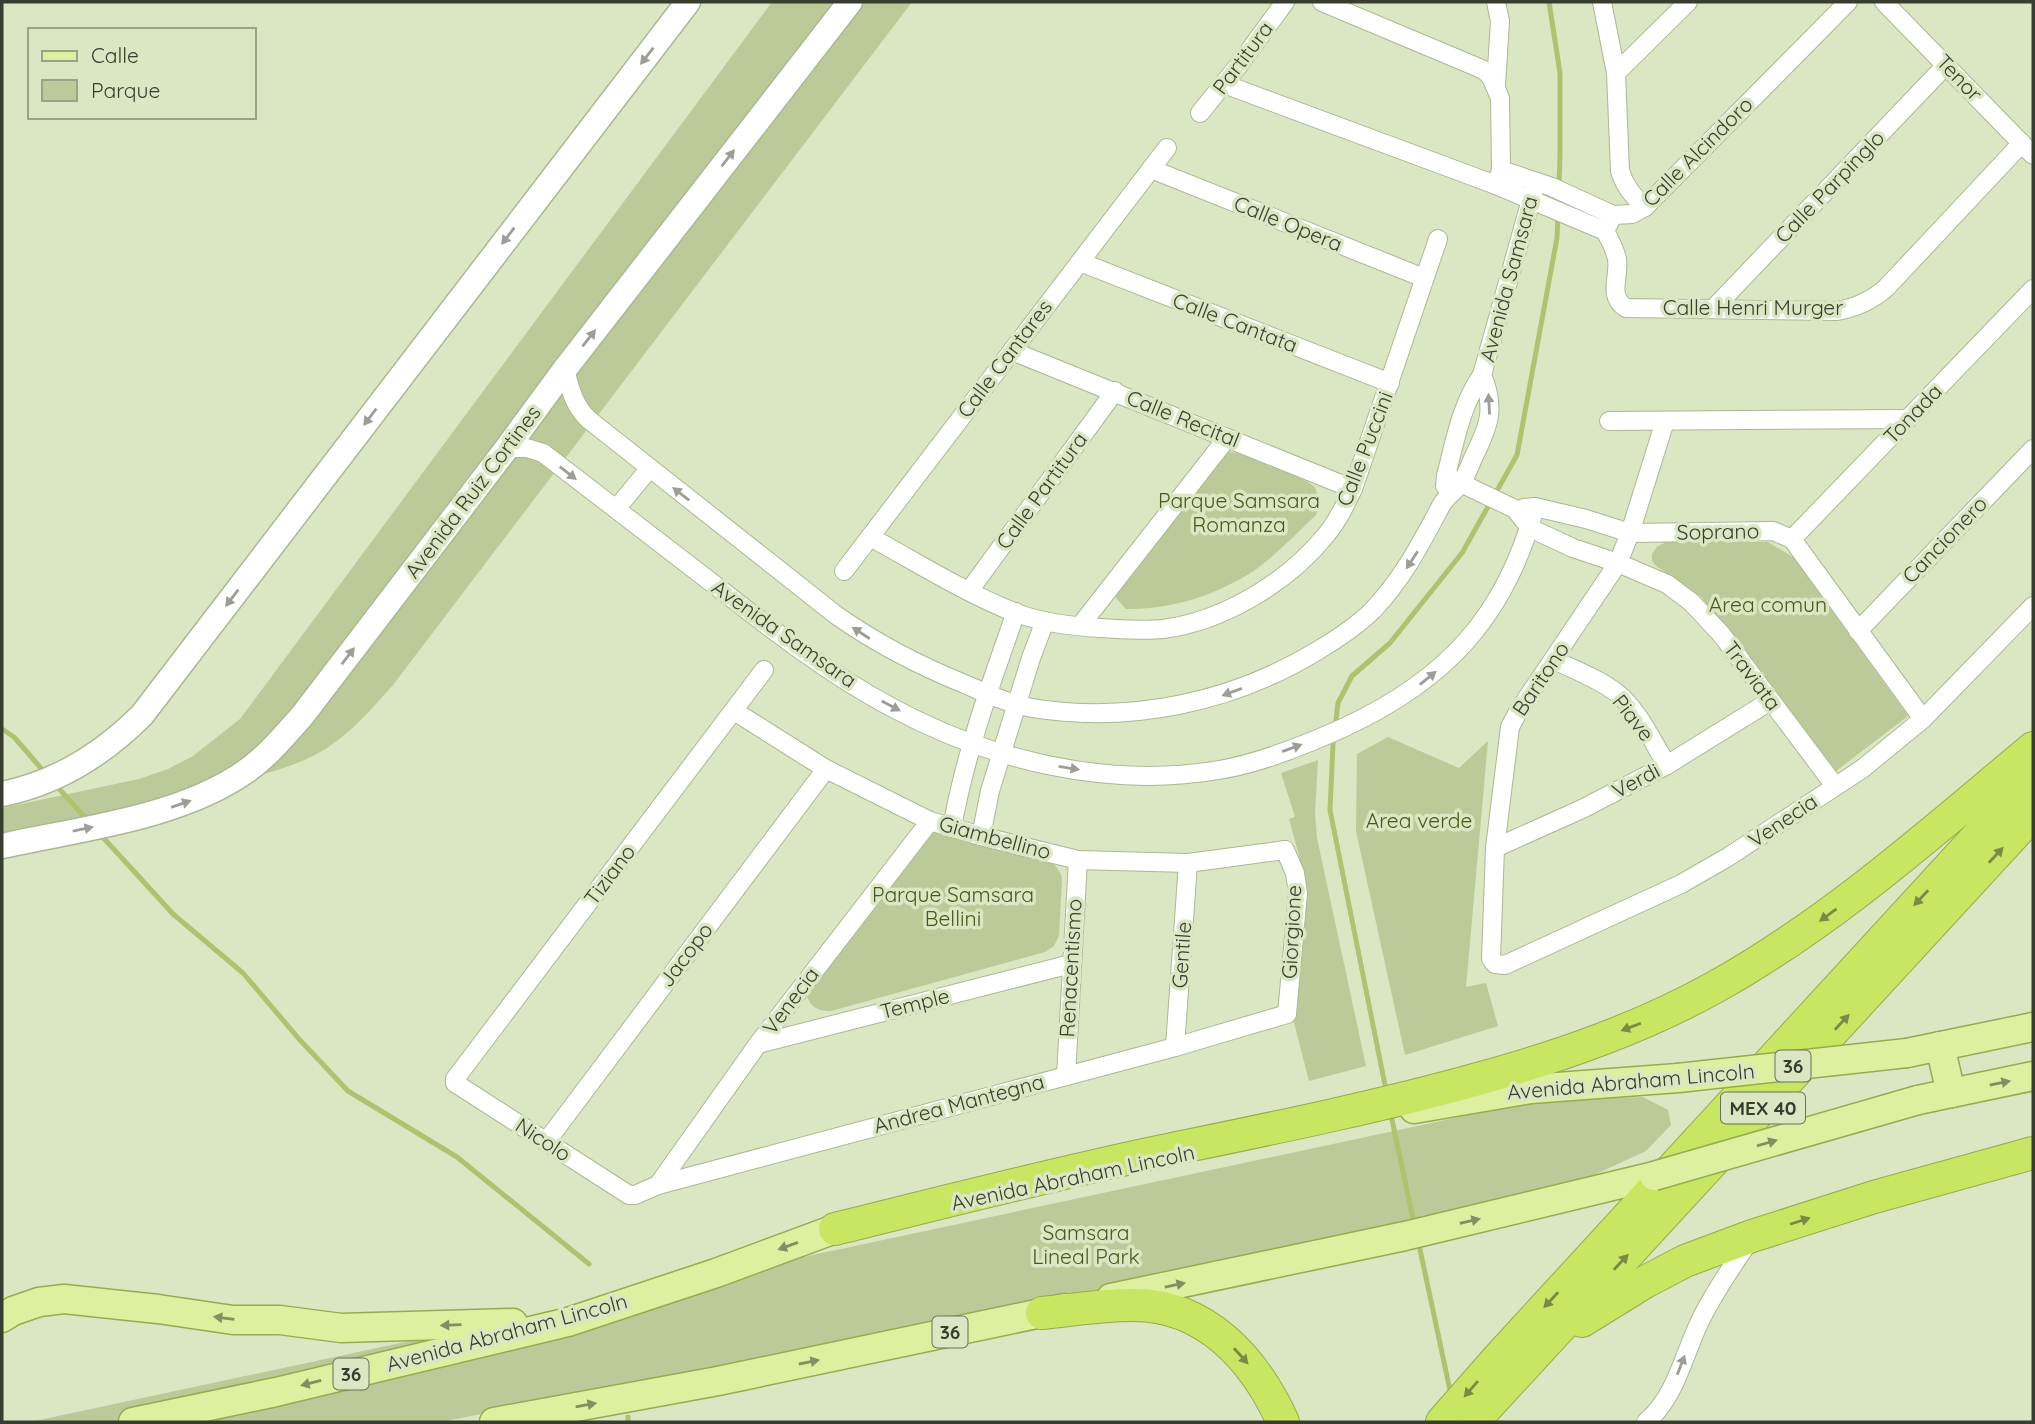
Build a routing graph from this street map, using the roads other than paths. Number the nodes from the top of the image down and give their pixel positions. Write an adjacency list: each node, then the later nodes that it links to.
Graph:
1 (688, 2): 71 (main road, one-way to 71)
2 (850, 2): 29 (main road, Avenida Ruiz Cortines, one-way to 2)
3 (1285, 2): 12 (street, Partitura)
4 (1322, 2): 13 (street)
5 (1496, 2): 13 (street)
6 (1602, 2): 11 (street)
7 (1688, 2): 11 (street)
8 (1847, 2): 21 (street, Calle Alcindoro)
9 (1884, 2): 10 (street, Tenor)
10 (1946, 65): 16 (street, Tenor); 27 (street, Calle Parpinglo)
11 (1616, 74): 21 (street)
12 (1224, 84): 14 (street, Partitura); 18 (street)
13 (1496, 85): 18 (street)
14 (1200, 113)
15 (1167, 148): 17 (street, Calle Cantares)
16 (2028, 149): 27 (street, Calle Henri Murger)
17 (1151, 169): 24 (street, Calle Cantares); 25 (street, Calle Opera)
18 (1499, 178): 19 (street); 20 (street)
19 (1544, 185): 20 (street, Avenida Samsara); 22 (street)
20 (1538, 204): 22 (street); 30 (street, Avenida Samsara)
21 (1645, 207): 22 (street, Calle Alcindoro)
22 (1609, 223): 27 (street, Calle Henri Murger)
23 (1438, 239): 25 (street, Calle Puccini)
24 (1080, 262): 28 (street, Calle Cantares); 31 (street, Calle Cantata)
25 (1424, 278): 31 (street, Calle Puccini)
26 (2033, 289): 33 (street, Tonada)
27 (1714, 308)
28 (1012, 351): 32 (street, Calle Recital); 47 (street, Calle Cantares)
29 (565, 369): 37 (main road, Avenida Ruiz Cortines); 39 (street, Avenida Samsara)
30 (1482, 375): 40 (street, Avenida Samsara); 40 (street, Avenida Samsara, one-way to 30)
31 (1390, 383): 41 (street, Calle Puccini)
32 (1115, 391): 36 (street, Calle Recital); 51 (street, Calle Partitura)
33 (1908, 419): 35 (street); 48 (street, Tonada)
34 (1609, 421): 35 (street)
35 (1665, 421): 46 (street, Baritono)
36 (1227, 438): 41 (street, Calle Recital); 55 (street)
37 (507, 448): 43 (street, Avenida Samsara, one-way to 43); 76 (main road, Avenida Ruiz Cortines, one-way to 37)
38 (2033, 449): 56 (street, Cancionero)
39 (649, 469): 43 (street); 59 (street, Avenida Samsara, one-way to 39)
40 (1453, 480): 44 (street); 61 (street, Avenida Samsara, one-way to 61)
41 (1353, 489): 55 (street, Calle Puccini)
42 (1535, 507): 44 (street); 45 (street, Avenida Samsara); 46 (street, Soprano)
43 (616, 509): 64 (street, Avenida Samsara, one-way to 64)
44 (1515, 509): 45 (street)
45 (1530, 527): 49 (street, Traviata); 66 (street, Avenida Samsara, one-way to 45)
46 (1630, 533): 48 (street, Soprano); 49 (street, Baritono)
47 (870, 537): 50 (street, Calle Cantares); 51 (street, Calle Puccini)
48 (1792, 539): 56 (street)
49 (1618, 563): 57 (street, Baritono); 60 (street, Traviata)
50 (844, 571)
51 (969, 591): 53 (street, Calle Puccini)
52 (2033, 606): 63 (street, Venecia)
53 (1016, 612): 54 (street, Calle Puccini); 59 (street)
54 (1045, 621): 55 (street, Calle Puccini); 61 (street)
55 (1080, 626)
56 (1858, 631): 63 (street)
57 (1554, 660): 67 (street, Piave); 77 (street, Baritono)
58 (764, 670): 62 (street, Tiziano)
59 (988, 694): 61 (street, Avenida Samsara); 64 (street)
60 (1770, 701): 67 (street, Verdi); 70 (street, Traviata)
61 (1016, 704): 66 (street)
62 (734, 711): 68 (street, Giambellino); 90 (street, Tiziano)
63 (1923, 719): 70 (street, Venecia)
64 (971, 744): 66 (street, Avenida Samsara); 74 (street)
65 (2033, 748): 96 (highway, one-way to 96)
66 (1002, 755): 75 (street)
67 (1667, 765): 77 (street, Verdi)
68 (826, 769): 73 (street, Giambellino); 92 (street, Jacopo)
69 (2033, 776): 101 (highway, MEX 40, one-way to 101)
70 (1835, 786): 81 (street, Venecia)
71 (7, 793)
72 (2033, 814): 101 (highway, MEX 40, one-way to 72)
73 (930, 821): 74 (street, Giambellino); 85 (street, Venecia)
74 (951, 828): 75 (street, Giambellino)
75 (981, 836): 79 (street, Giambellino)
76 (2, 846)
77 (1494, 848): 81 (street, Baritono)
78 (1284, 850): 80 (street, Giambellino); 83 (street, Giorgione)
79 (1078, 860): 80 (street, Giambellino); 82 (street, Renacentismo)
80 (1188, 863): 87 (street, Gentile)
81 (1491, 959)
82 (1071, 964): 85 (street, Temple); 88 (street, Renacentismo)
83 (1285, 1016): 87 (street, Andrea Mantegna)
84 (2033, 1027): 86 (main road, Avenida Abraham Lincoln / 36)
85 (758, 1044): 94 (street, Venecia)
86 (1940, 1046): 91 (main road); 96 (main road, Avenida Abraham Lincoln / 36, bridge)
87 (1175, 1048): 88 (street, Andrea Mantegna)
88 (1066, 1076): 94 (street, Andrea Mantegna)
89 (2033, 1076): 91 (main road, 36, one-way to 89)
90 (455, 1079): 92 (street, Nicolo)
91 (1951, 1093): 98 (main road, 36, one-way to 91, bridge)
92 (546, 1142): 95 (street, Nicolo)
93 (2033, 1153): 97 (highway, one-way to 93)
94 (658, 1185): 95 (street, Andrea Mantegna)
95 (635, 1195)
96 (835, 1229): 100 (main road, Avenida Abraham Lincoln / 36, one-way to 100)
97 (1752, 1236): 101 (highway); 107 (street, one-way to 97)
98 (1042, 1313): 104 (main road, 36, one-way to 98); 105 (highway, one-way to 105)
99 (2, 1318): 100 (main road, one-way to 99)
100 (568, 1322): 103 (main road, Avenida Abraham Lincoln / 36, one-way to 103)
101 (1513, 1360): 102 (highway, MEX 40); 106 (highway, MEX 40, one-way to 106)
102 (1482, 1412)
103 (133, 1422)
104 (494, 1422)
105 (1283, 1422)
106 (1442, 1422)
107 (1646, 1422)

